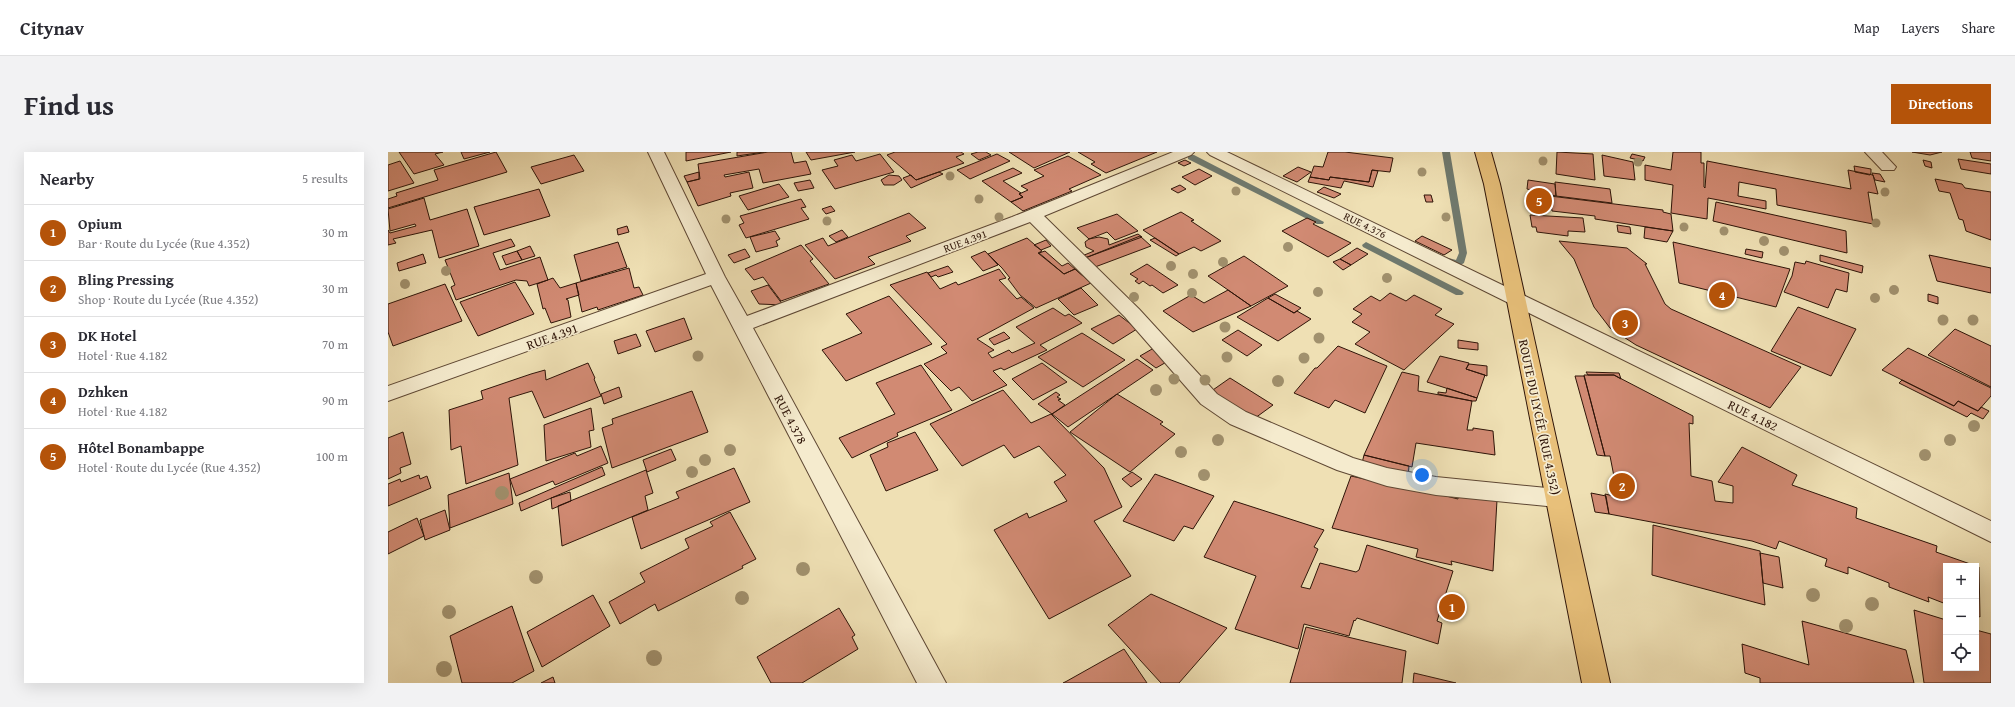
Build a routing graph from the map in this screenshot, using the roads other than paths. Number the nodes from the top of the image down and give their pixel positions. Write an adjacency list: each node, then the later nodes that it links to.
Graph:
1 (656, 152): 8 (street, RUE 4.378)
2 (1186, 152): 7 (street, RUE 4.391)
3 (1215, 152): 9 (street, RUE 4.376)
4 (1483, 152): 9 (main road, ROUTE DU LYCÉE (RUE 4.352))
5 (1872, 152): 6 (street)
6 (1888, 167)
7 (1033, 215): 10 (street, RUE 4.391); 12 (street)
8 (716, 278): 10 (street, RUE 4.378); 11 (street, RUE 4.391)
9 (1515, 298): 12 (main road, ROUTE DU LYCÉE (RUE 4.352)); 13 (street, RUE 4.182)
10 (742, 325): 14 (street, RUE 4.378)
11 (388, 394)
12 (1557, 498): 15 (main road, ROUTE DU LYCÉE (RUE 4.352))
13 (1991, 532)
14 (932, 683)
15 (1596, 683)

